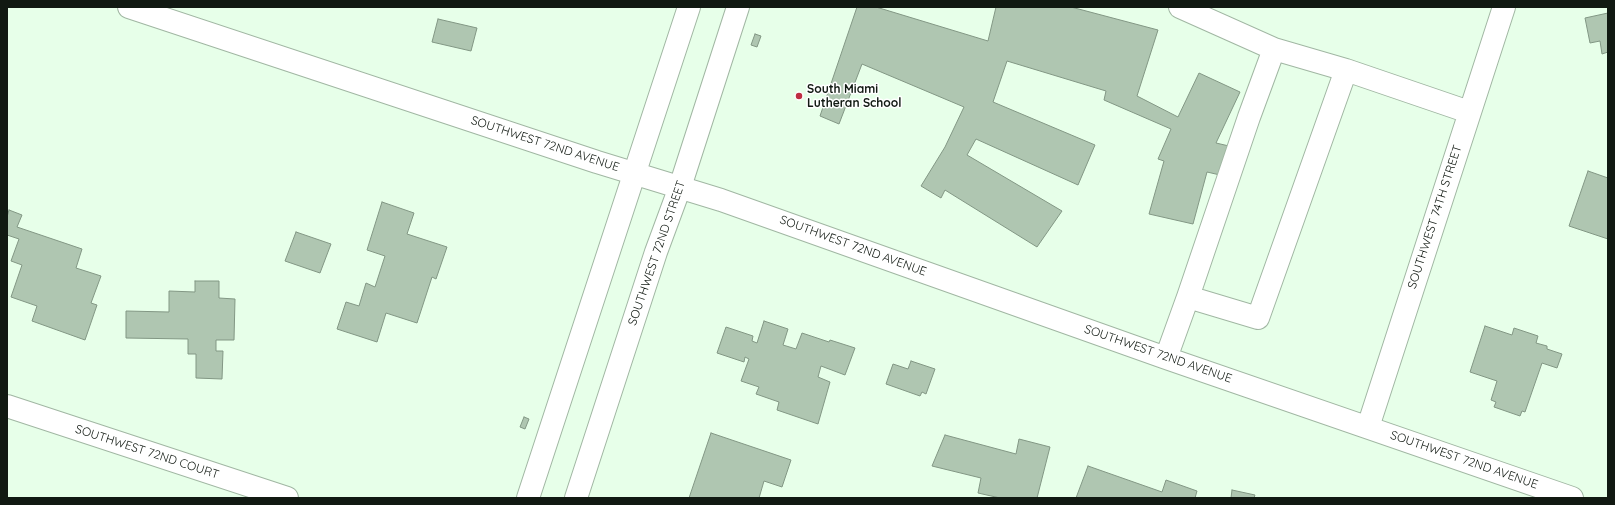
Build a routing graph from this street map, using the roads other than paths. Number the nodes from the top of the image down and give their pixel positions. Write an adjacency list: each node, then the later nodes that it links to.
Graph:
1 (129, 7): 9 (street, SOUTHWEST 72ND AVENUE)
2 (689, 7): 9 (street)
3 (738, 7): 10 (street, SOUTHWEST 72ND STREET)
4 (1180, 7): 6 (street)
5 (1504, 7): 8 (street, SOUTHWEST 74TH STREET)
6 (1274, 49): 7 (street); 11 (street)
7 (1346, 70): 8 (street); 11 (street)
8 (1469, 112): 14 (street, SOUTHWEST 74TH STREET)
9 (635, 174): 10 (street, SOUTHWEST 72ND AVENUE); 16 (street)
10 (680, 187): 12 (street, SOUTHWEST 72ND AVENUE); 17 (street, SOUTHWEST 72ND STREET)
11 (1188, 297): 12 (street)
12 (1166, 358): 14 (street, SOUTHWEST 72ND AVENUE)
13 (7, 406): 15 (street, SOUTHWEST 72ND COURT)
14 (1368, 427): 18 (street, SOUTHWEST 72ND AVENUE)
15 (287, 498)
16 (528, 498)
17 (576, 498)
18 (1572, 498)

